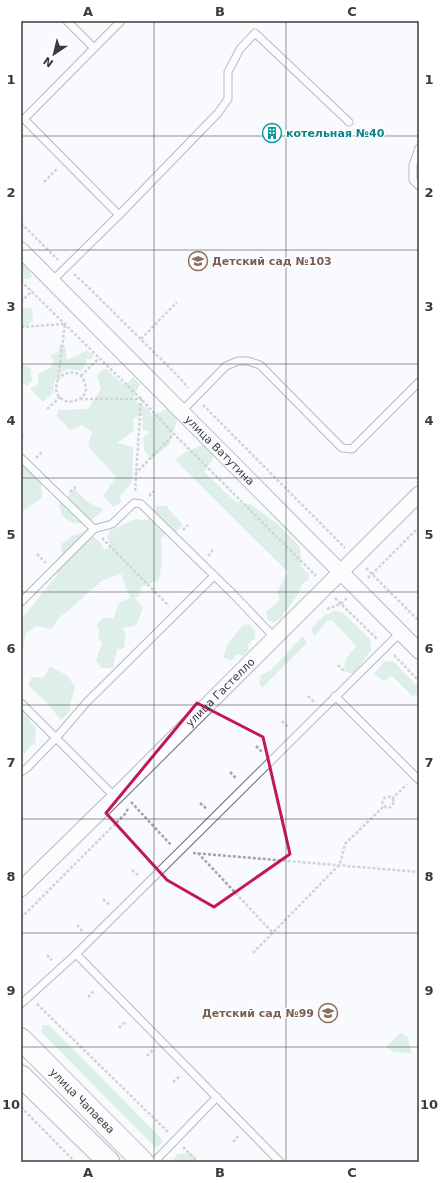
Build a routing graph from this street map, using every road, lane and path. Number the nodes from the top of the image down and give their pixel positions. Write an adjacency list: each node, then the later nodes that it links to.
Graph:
1 (67, 21): 3 (lane)
2 (121, 21): 3 (lane)
3 (94, 48): 6 (lane)
4 (349, 122): 9 (lane)
5 (419, 148): 8 (lane)
6 (66, 161): 7 (path); 9 (lane)
7 (44, 182)
8 (419, 186)
9 (119, 215): 12 (lane)
10 (21, 250): 12 (street, улица Ватутина)
11 (21, 281): 13 (path)
12 (52, 282): 27 (street, улица Ватутина)
13 (32, 291): 14 (path); 16 (path)
14 (21, 302)
15 (177, 302): 18 (path)
16 (65, 324): 17 (path); 19 (path); 21 (path)
17 (21, 326)
18 (141, 339)
19 (99, 358): 20 (path); 25 (path)
20 (81, 376): 21 (path); 24 (path)
21 (58, 379): 23 (path)
22 (419, 382): 27 (lane)
23 (60, 397): 24 (path); 26 (path)
24 (79, 399): 25 (path)
25 (141, 399): 28 (path); 30 (path)
26 (47, 410)
27 (182, 411): 35 (street, улица Ватутина)
28 (174, 434): 30 (path); 37 (path)
29 (21, 458): 34 (lane)
30 (135, 474): 32 (path)
31 (419, 494): 35 (street, улица Гастелло)
32 (134, 503): 34 (lane); 36 (lane)
33 (419, 527): 40 (path)
34 (94, 529): 38 (lane); 39 (path)
35 (341, 572): 37 (street, улица Гастелло); 41 (street, улица Ватутина)
36 (214, 576): 39 (lane); 42 (lane)
37 (325, 588): 42 (street, улица Гастелло); 43 (path)
38 (21, 602)
39 (176, 613): 48 (lane)
40 (419, 621)
41 (400, 632): 43 (lane); 44 (street, улица Ватутина)
42 (275, 638): 51 (street, улица Гастелло)
43 (386, 647): 45 (path); 46 (lane)
44 (419, 651)
45 (419, 681)
46 (335, 696): 50 (lane); 54 (lane)
47 (21, 704): 48 (lane)
48 (56, 738): 49 (lane); 51 (lane)
49 (21, 772)
50 (417, 778): 52 (path)
51 (118, 794): 54 (path); 57 (street, улица Гастелло)
52 (392, 799): 53 (path); 53 (path)
53 (384, 806): 58 (path)
54 (178, 852): 55 (path); 60 (lane)
55 (198, 853): 56 (path); 58 (path)
56 (419, 872)
57 (21, 889)
58 (273, 933): 59 (path)
59 (253, 953)
60 (76, 954): 61 (lane); 65 (lane)
61 (29, 996): 62 (lane); 67 (path)
62 (21, 1004)
63 (21, 1039): 70 (street, улица Чапаева)
64 (21, 1076): 69 (street)
65 (217, 1097): 67 (lane); 73 (lane)
66 (21, 1107): 68 (path)
67 (175, 1140): 71 (lane); 72 (path)
68 (75, 1162)
69 (109, 1162)
70 (143, 1162)
71 (154, 1162)
72 (198, 1162)
73 (280, 1162)

